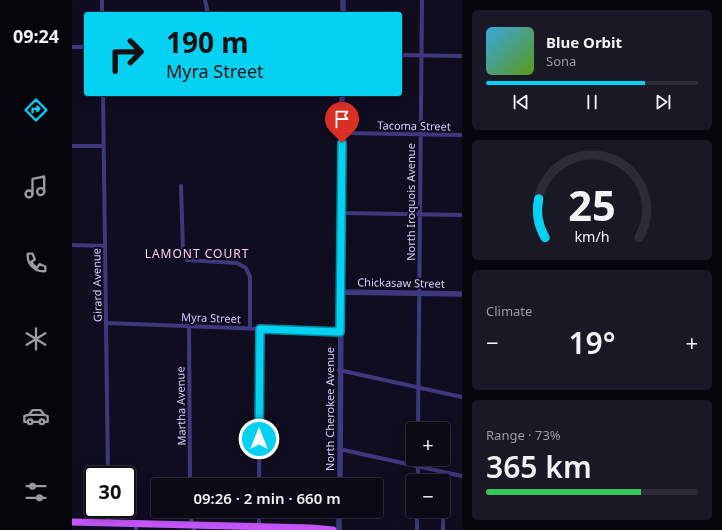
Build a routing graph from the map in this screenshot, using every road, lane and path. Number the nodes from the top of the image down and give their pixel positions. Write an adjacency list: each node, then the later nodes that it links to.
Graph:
1 (102, 0): 5 (street)
2 (205, 0): 6 (street)
3 (343, 0): 7 (street)
4 (422, 0): 11 (street, North Iroquois Avenue)
5 (102, 12)
6 (208, 12)
7 (343, 12)
8 (72, 47): 9 (street)
9 (84, 47)
10 (402, 55): 11 (street)
11 (421, 56): 12 (street); 16 (street, North Iroquois Avenue)
12 (462, 56)
13 (103, 96): 19 (street, Girard Avenue)
14 (342, 96): 15 (street, North Cherokee Avenue)
15 (342, 134): 16 (street, Tacoma Street); 21 (street, North Cherokee Avenue)
16 (420, 135): 17 (street, Tacoma Street); 22 (street, North Iroquois Avenue)
17 (462, 135)
18 (72, 146): 19 (street)
19 (104, 146): 25 (street, Girard Avenue)
20 (181, 186): 31 (street)
21 (341, 213): 22 (street); 26 (street, North Cherokee Avenue)
22 (419, 214): 23 (street); 27 (street, North Iroquois Avenue)
23 (462, 214)
24 (72, 245): 25 (street)
25 (105, 246): 29 (street, Girard Avenue)
26 (340, 292): 27 (street, Chickasaw Street); 33 (street, North Cherokee Avenue)
27 (419, 293): 28 (street, Chickasaw Street); 35 (street, North Iroquois Avenue)
28 (462, 294)
29 (107, 323): 30 (street, Myra Street); 39 (street, Girard Avenue)
30 (189, 326): 31 (street, Myra Street); 44 (street, Martha Avenue)
31 (250, 328): 32 (street, Myra Street)
32 (260, 329): 33 (street, Myra Street); 45 (street)
33 (340, 332): 34 (street, North Cherokee Avenue)
34 (339, 370): 35 (street); 38 (street, North Cherokee Avenue)
35 (418, 387): 36 (street); 37 (street, North Iroquois Avenue)
36 (462, 397)
37 (418, 422)
38 (340, 450): 40 (street); 46 (street, North Cherokee Avenue)
39 (108, 466)
40 (418, 467): 41 (street); 42 (street)
41 (444, 472): 43 (street); 60 (street)
42 (418, 474)
43 (462, 476)
44 (190, 478)
45 (259, 478)
46 (340, 478)
47 (109, 518): 52 (street)
48 (192, 518): 54 (street)
49 (340, 518): 58 (street)
50 (417, 518): 59 (street)
51 (72, 522): 52 (main road)
52 (109, 523): 53 (main road)
53 (136, 527): 54 (main road)
54 (193, 528): 55 (main road)
55 (259, 528): 56 (main road)
56 (298, 529): 57 (main road)
57 (334, 530)
58 (339, 530)
59 (417, 530)
60 (443, 530)

